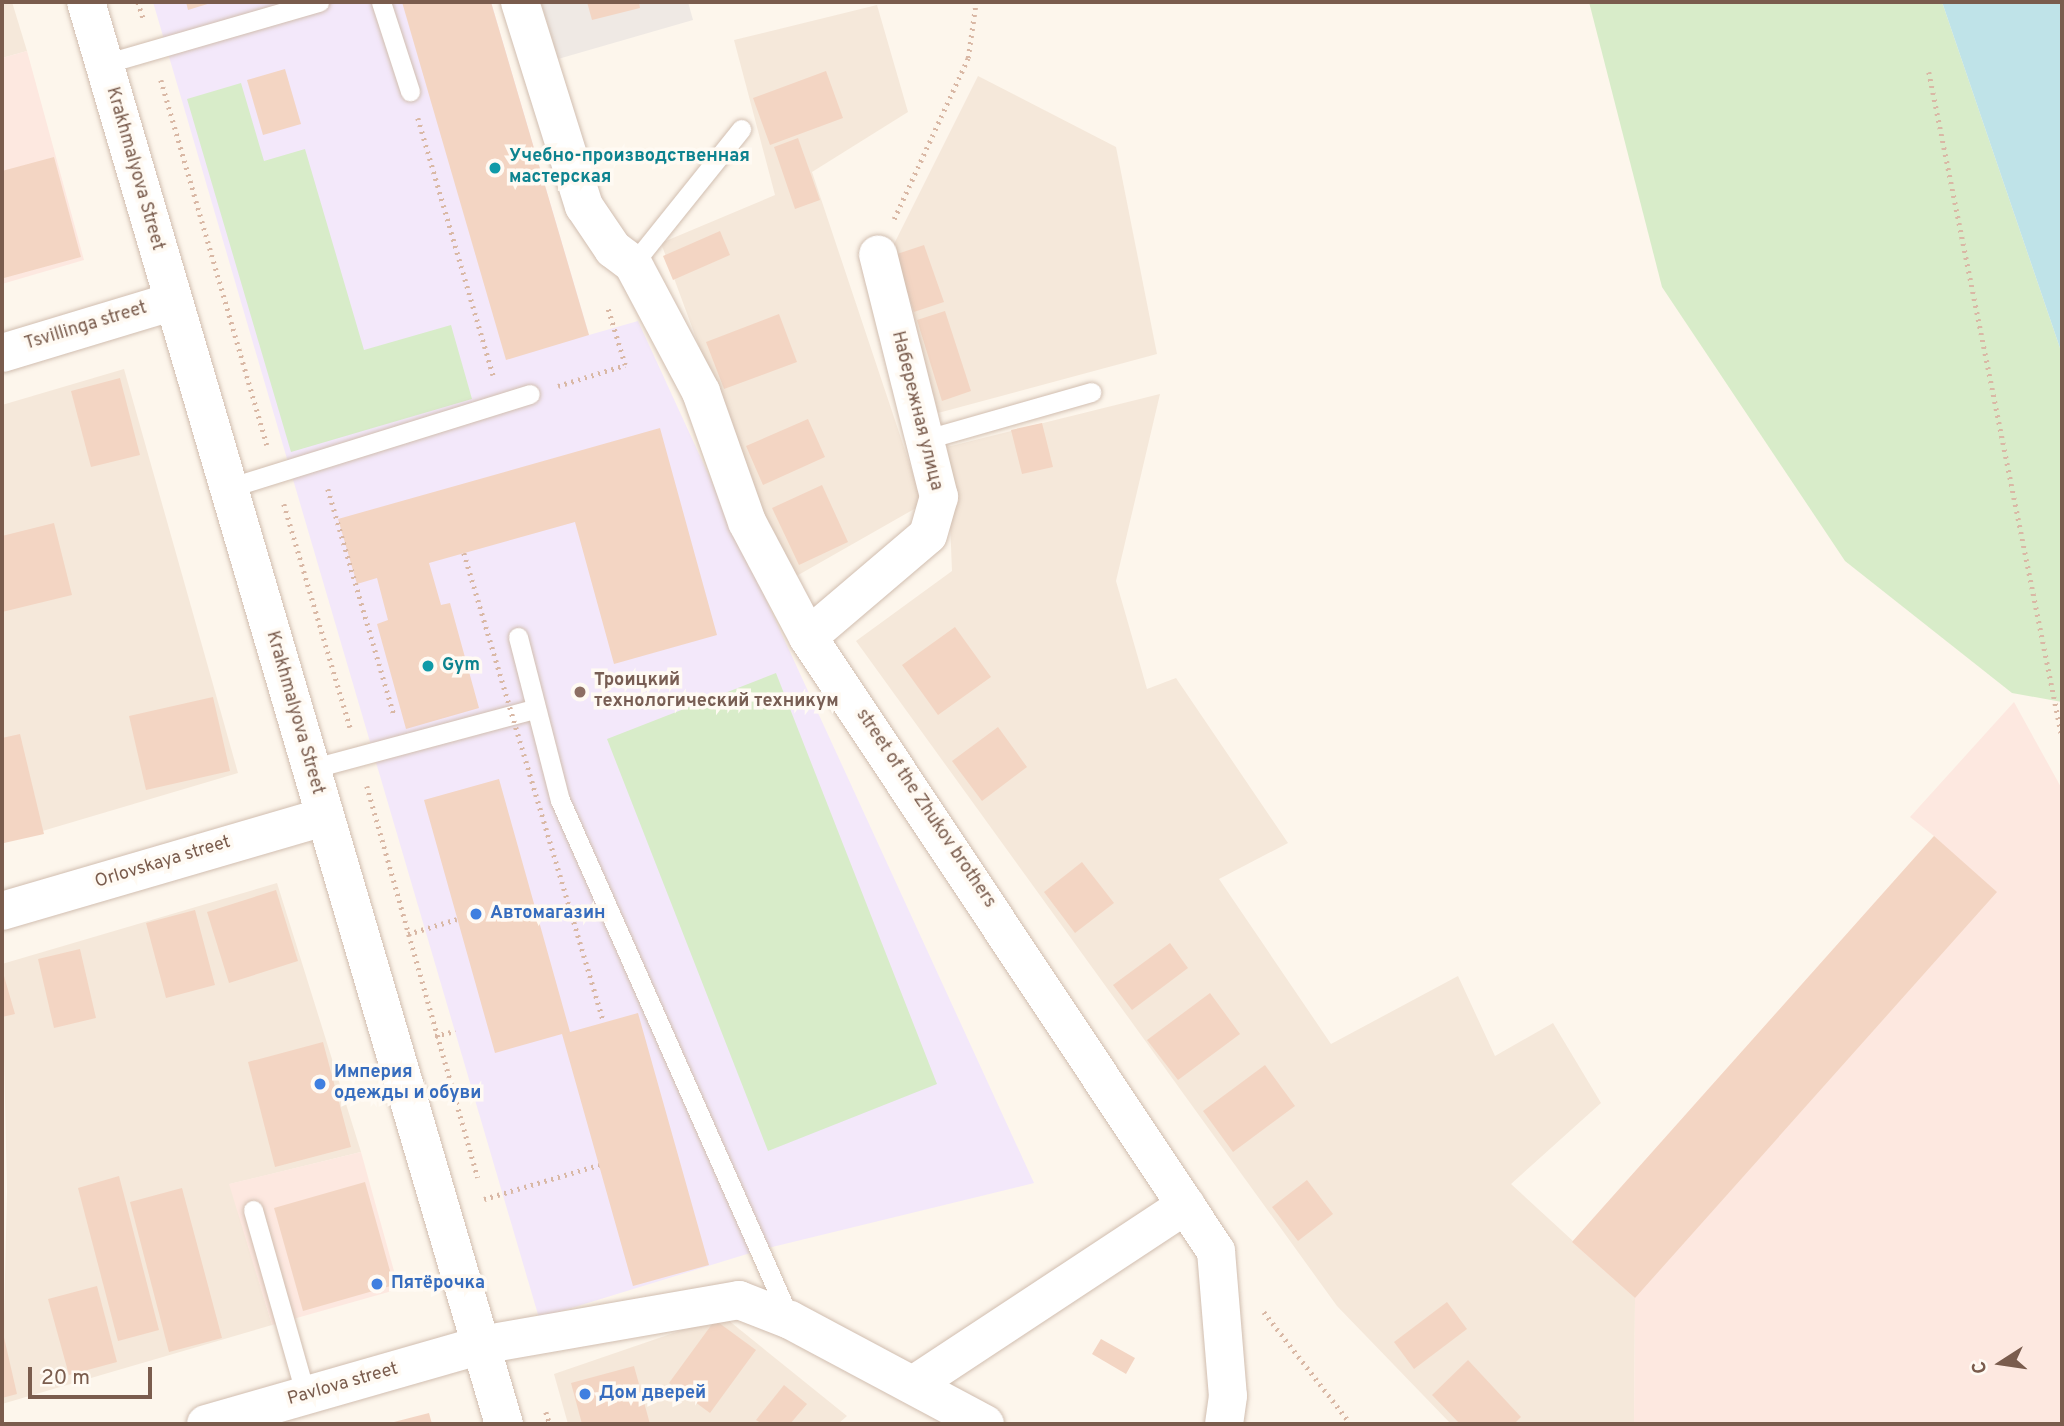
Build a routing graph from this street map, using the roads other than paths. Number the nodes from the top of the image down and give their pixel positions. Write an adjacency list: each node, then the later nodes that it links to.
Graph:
1 (86, 2): 5 (street, Krakhmalyova Street)
2 (319, 2): 5 (lane)
3 (381, 2): 6 (lane)
4 (520, 2): 9 (street, street of the Zhukov brothers)
5 (104, 64): 10 (street, Krakhmalyova Street)
6 (410, 91)
7 (741, 129): 9 (lane)
8 (878, 255): 14 (street, Набережная улица)
9 (633, 264): 17 (street, street of the Zhukov brothers)
10 (171, 302): 11 (street, Tsvillinga street); 15 (street, Krakhmalyova Street)
11 (2, 353)
12 (1091, 392): 14 (lane)
13 (530, 394): 15 (lane)
14 (923, 440): 17 (street, Набережная улица)
15 (228, 488): 19 (street, Krakhmalyova Street)
16 (517, 637): 18 (lane)
17 (808, 637): 22 (street, street of the Zhukov brothers)
18 (534, 709): 19 (lane); 24 (lane)
19 (310, 769): 20 (street, Krakhmalyova Street)
20 (324, 817): 21 (street, Orlovskaya street); 25 (street, Krakhmalyova Street)
21 (2, 911)
22 (1186, 1205): 26 (street); 31 (street, street of the Zhukov brothers)
23 (253, 1210): 27 (lane)
24 (790, 1320): 25 (street); 26 (street)
25 (481, 1345): 27 (street, Pavlova street); 29 (street, Krakhmalyova Street)
26 (913, 1385): 30 (street)
27 (306, 1396): 28 (street, Pavlova street)
28 (206, 1424)
29 (504, 1424)
30 (985, 1424)
31 (1224, 1424)

